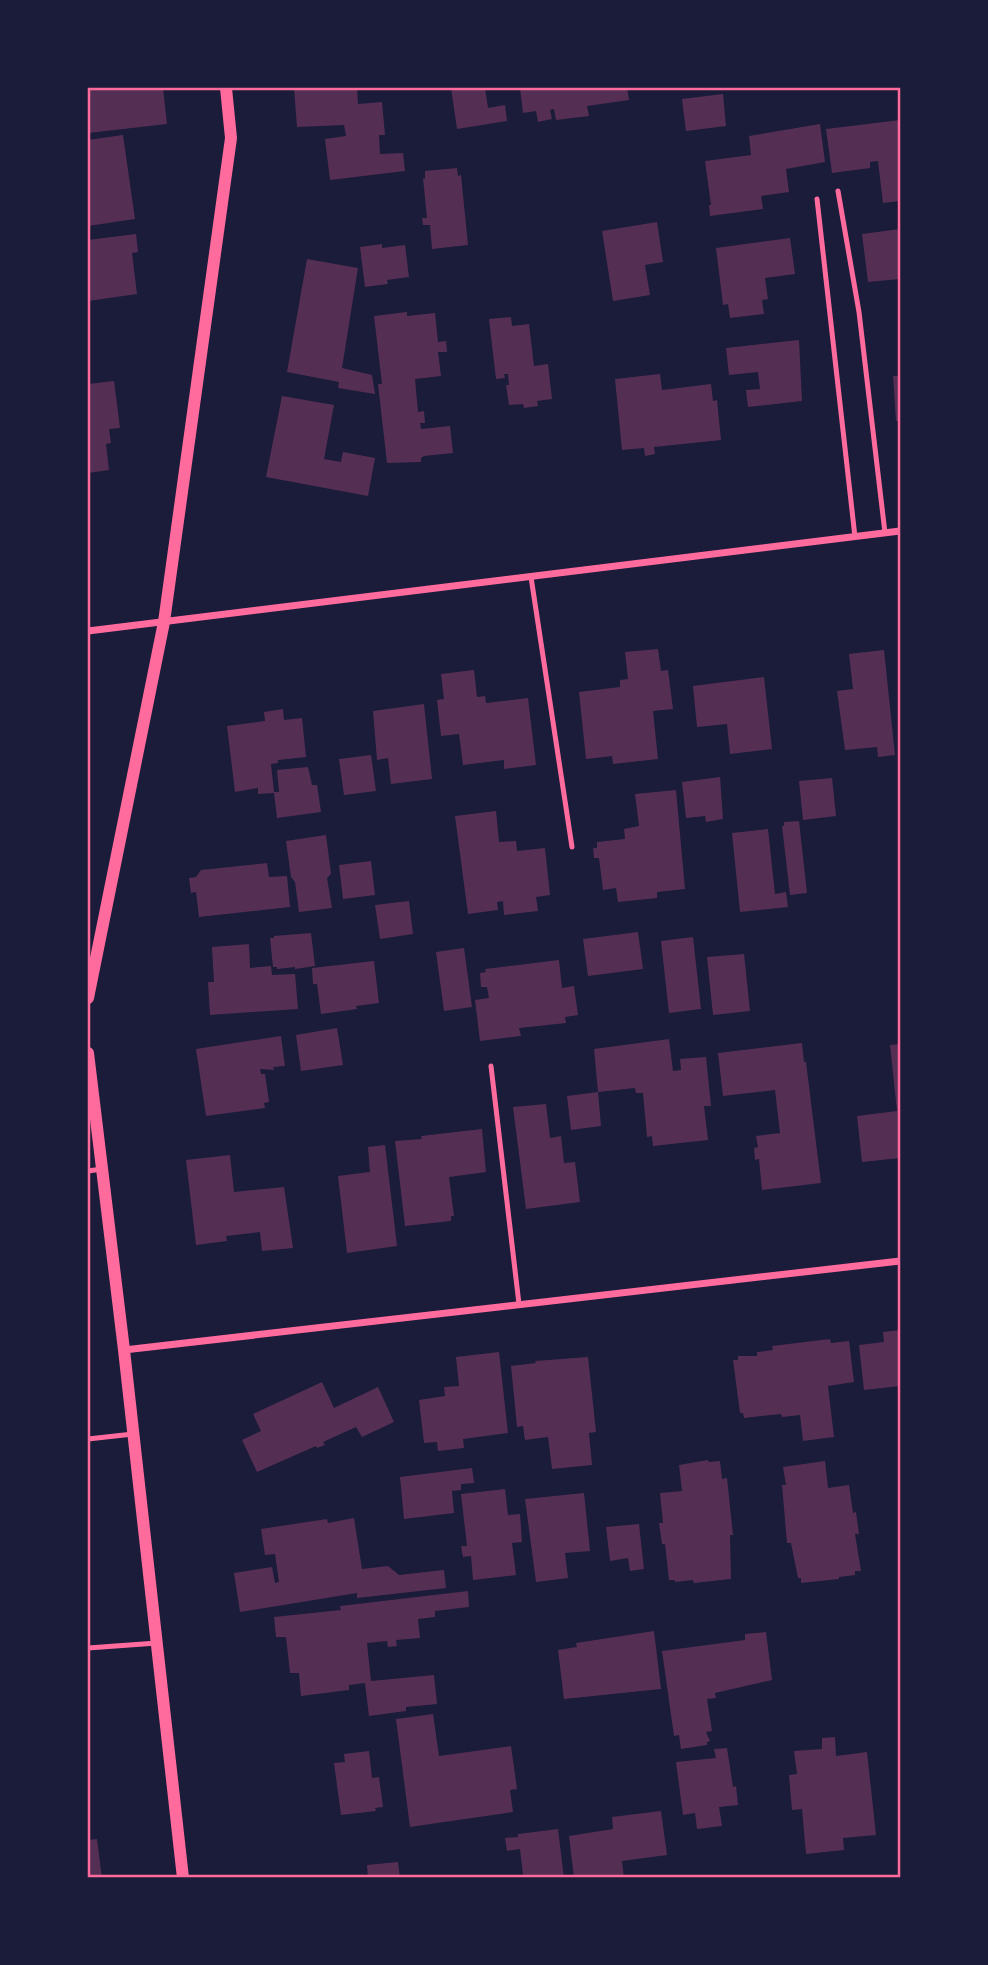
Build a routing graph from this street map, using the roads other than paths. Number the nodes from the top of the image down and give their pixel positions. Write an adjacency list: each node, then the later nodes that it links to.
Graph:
1 (226, 88): 8 (street)
2 (838, 191): 5 (lane)
3 (817, 199): 6 (lane)
4 (901, 531): 5 (street)
5 (885, 533): 6 (street)
6 (855, 537): 7 (street)
7 (531, 577): 8 (street); 10 (lane)
8 (164, 622): 9 (street); 11 (street)
9 (88, 631)
10 (572, 847)
11 (88, 998)
12 (88, 1053): 14 (street)
13 (491, 1066): 17 (lane)
14 (102, 1169): 15 (lane); 18 (street)
15 (88, 1171)
16 (901, 1261): 17 (street)
17 (519, 1304): 18 (street)
18 (124, 1350): 19 (street)
19 (134, 1434): 20 (lane); 21 (street)
20 (88, 1439)
21 (157, 1643): 22 (lane); 23 (street)
22 (88, 1648)
23 (183, 1878)

